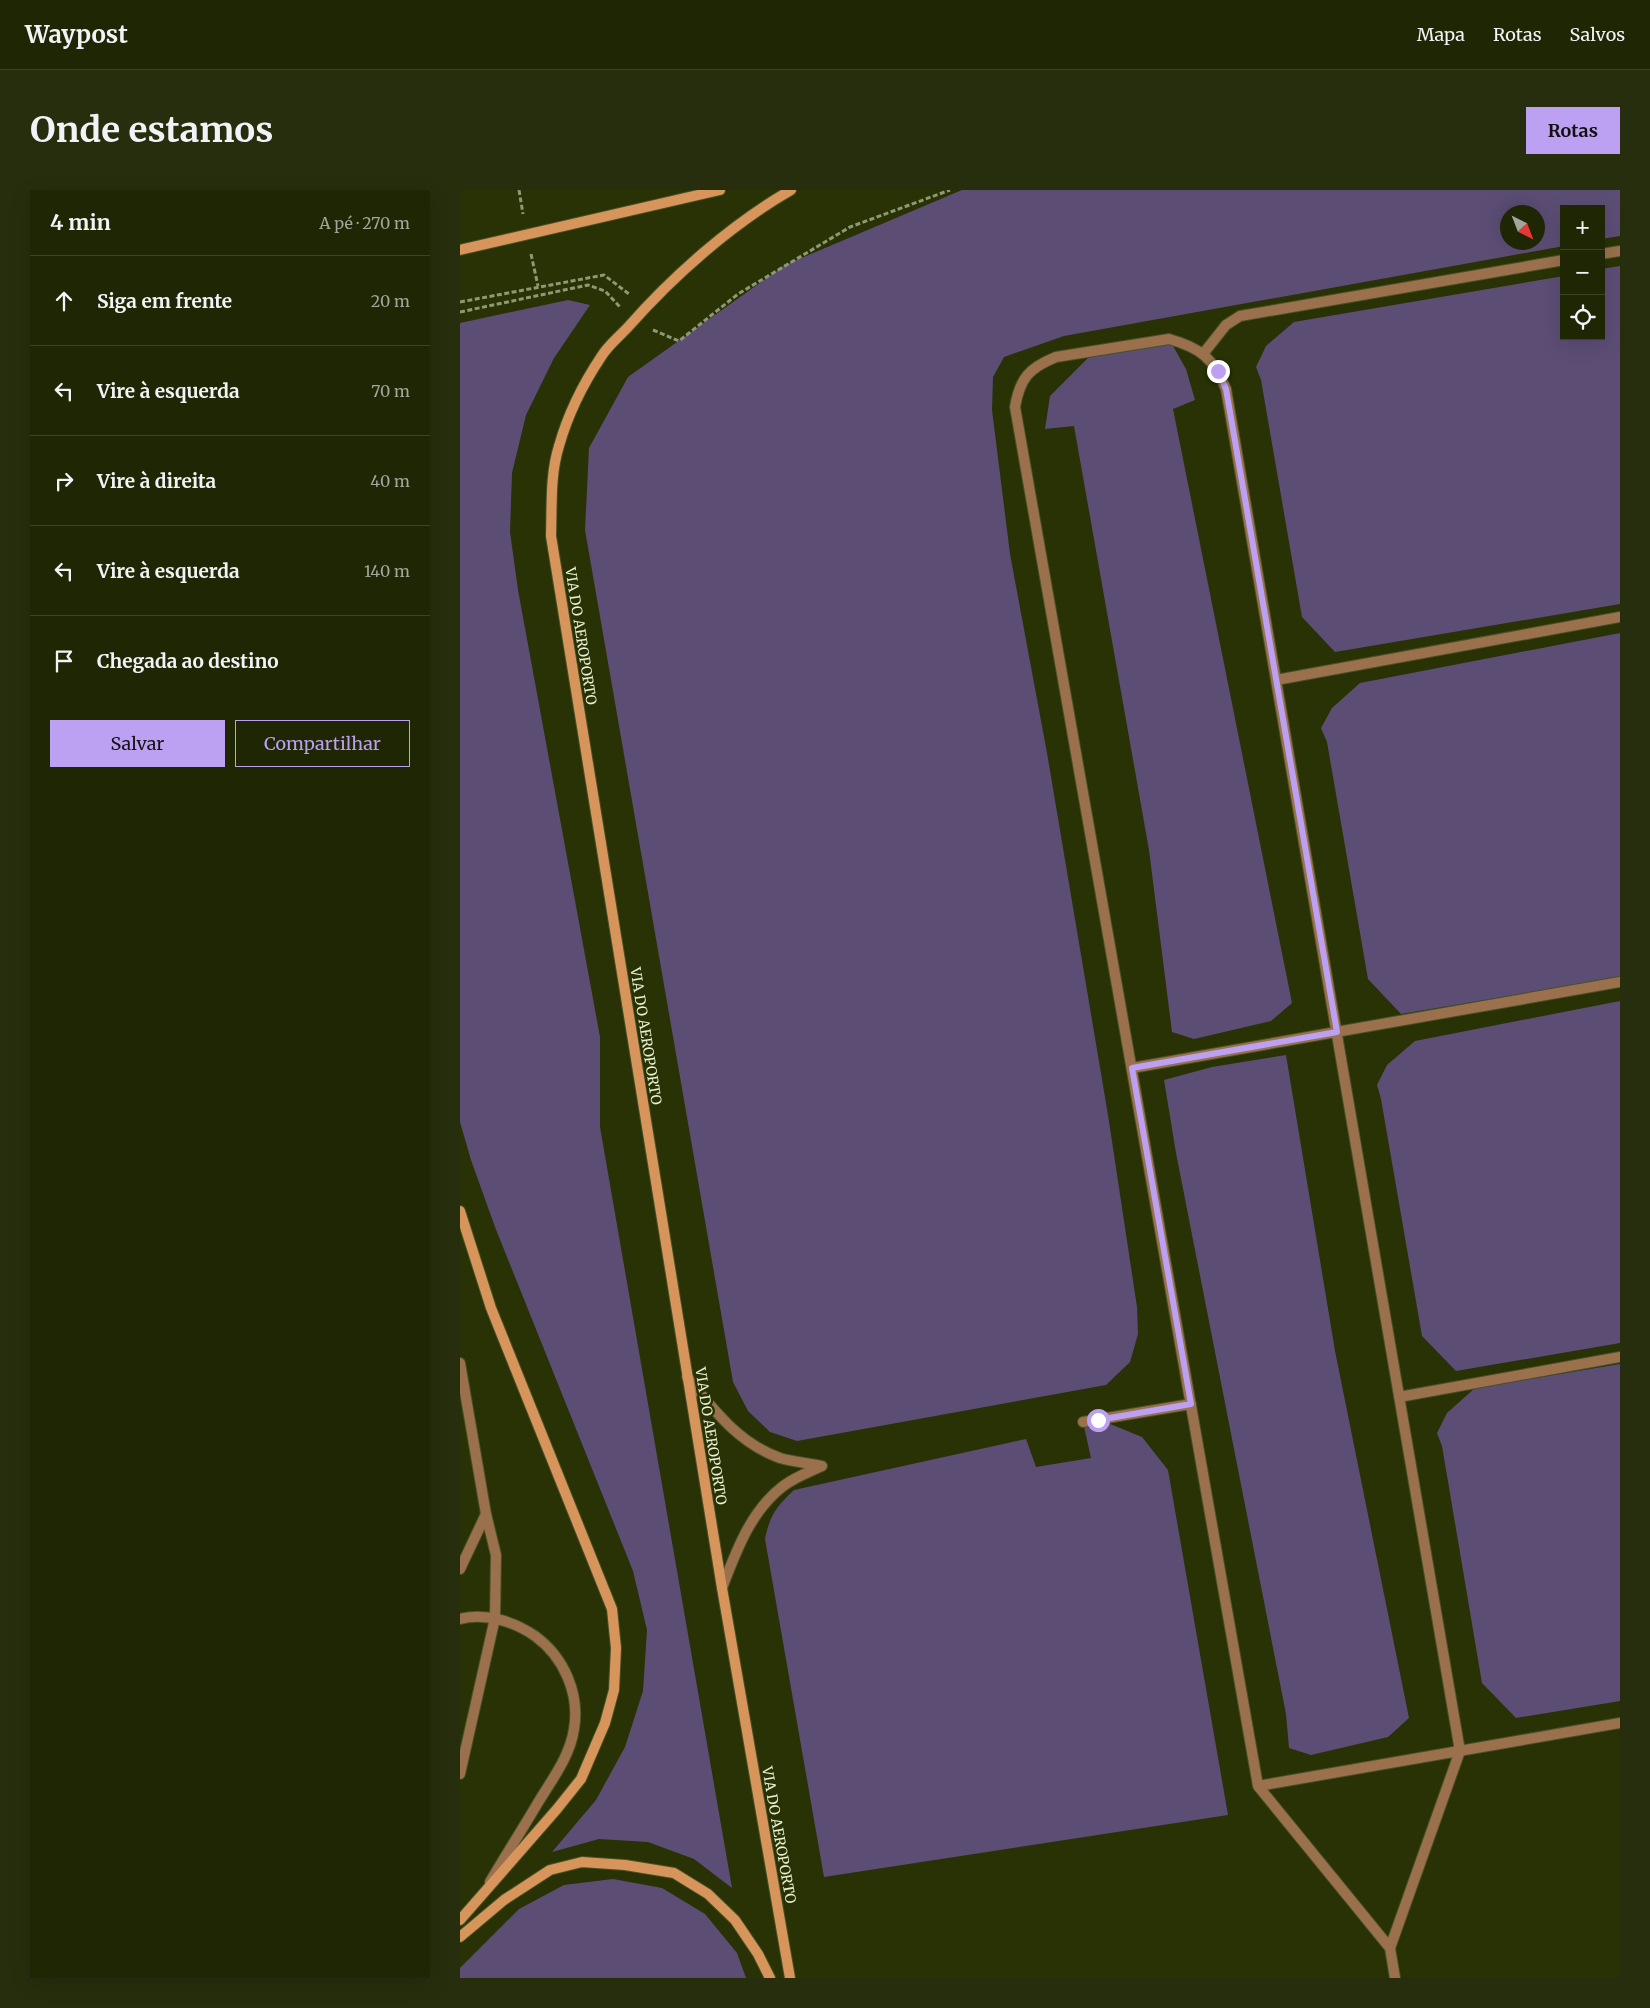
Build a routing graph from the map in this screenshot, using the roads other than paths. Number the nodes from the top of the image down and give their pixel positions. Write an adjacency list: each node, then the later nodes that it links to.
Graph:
1 (720, 190): 3 (street)
2 (791, 190): 16 (street, VIA DO AEROPORTO)
3 (460, 250)
4 (1620, 251): 5 (lane)
5 (1605, 253)
6 (1560, 261): 7 (lane)
7 (1203, 354): 9 (lane); 12 (lane)
8 (1620, 617): 9 (lane)
9 (1276, 680): 11 (lane)
10 (1620, 982): 11 (lane)
11 (1337, 1032): 12 (lane); 17 (lane)
12 (1132, 1068): 18 (lane)
13 (460, 1211): 29 (street)
14 (1620, 1358): 17 (lane)
15 (460, 1363): 20 (lane)
16 (687, 1377): 22 (street, VIA DO AEROPORTO); 22 (lane)
17 (1399, 1396): 26 (lane)
18 (1191, 1404): 19 (lane); 28 (lane)
19 (1083, 1422)
20 (486, 1514): 21 (lane); 23 (lane)
21 (460, 1569)
22 (722, 1588): 34 (street, VIA DO AEROPORTO)
23 (495, 1618): 24 (lane); 27 (lane); 29 (lane)
24 (460, 1619)
25 (1620, 1723): 26 (lane)
26 (1460, 1751): 28 (lane); 32 (lane)
27 (460, 1774)
28 (1258, 1786): 32 (lane)
29 (482, 1896): 30 (street)
30 (460, 1920)
31 (460, 1937): 33 (street)
32 (1390, 1948): 35 (lane)
33 (770, 1978)
34 (790, 1978)
35 (1395, 1978)

